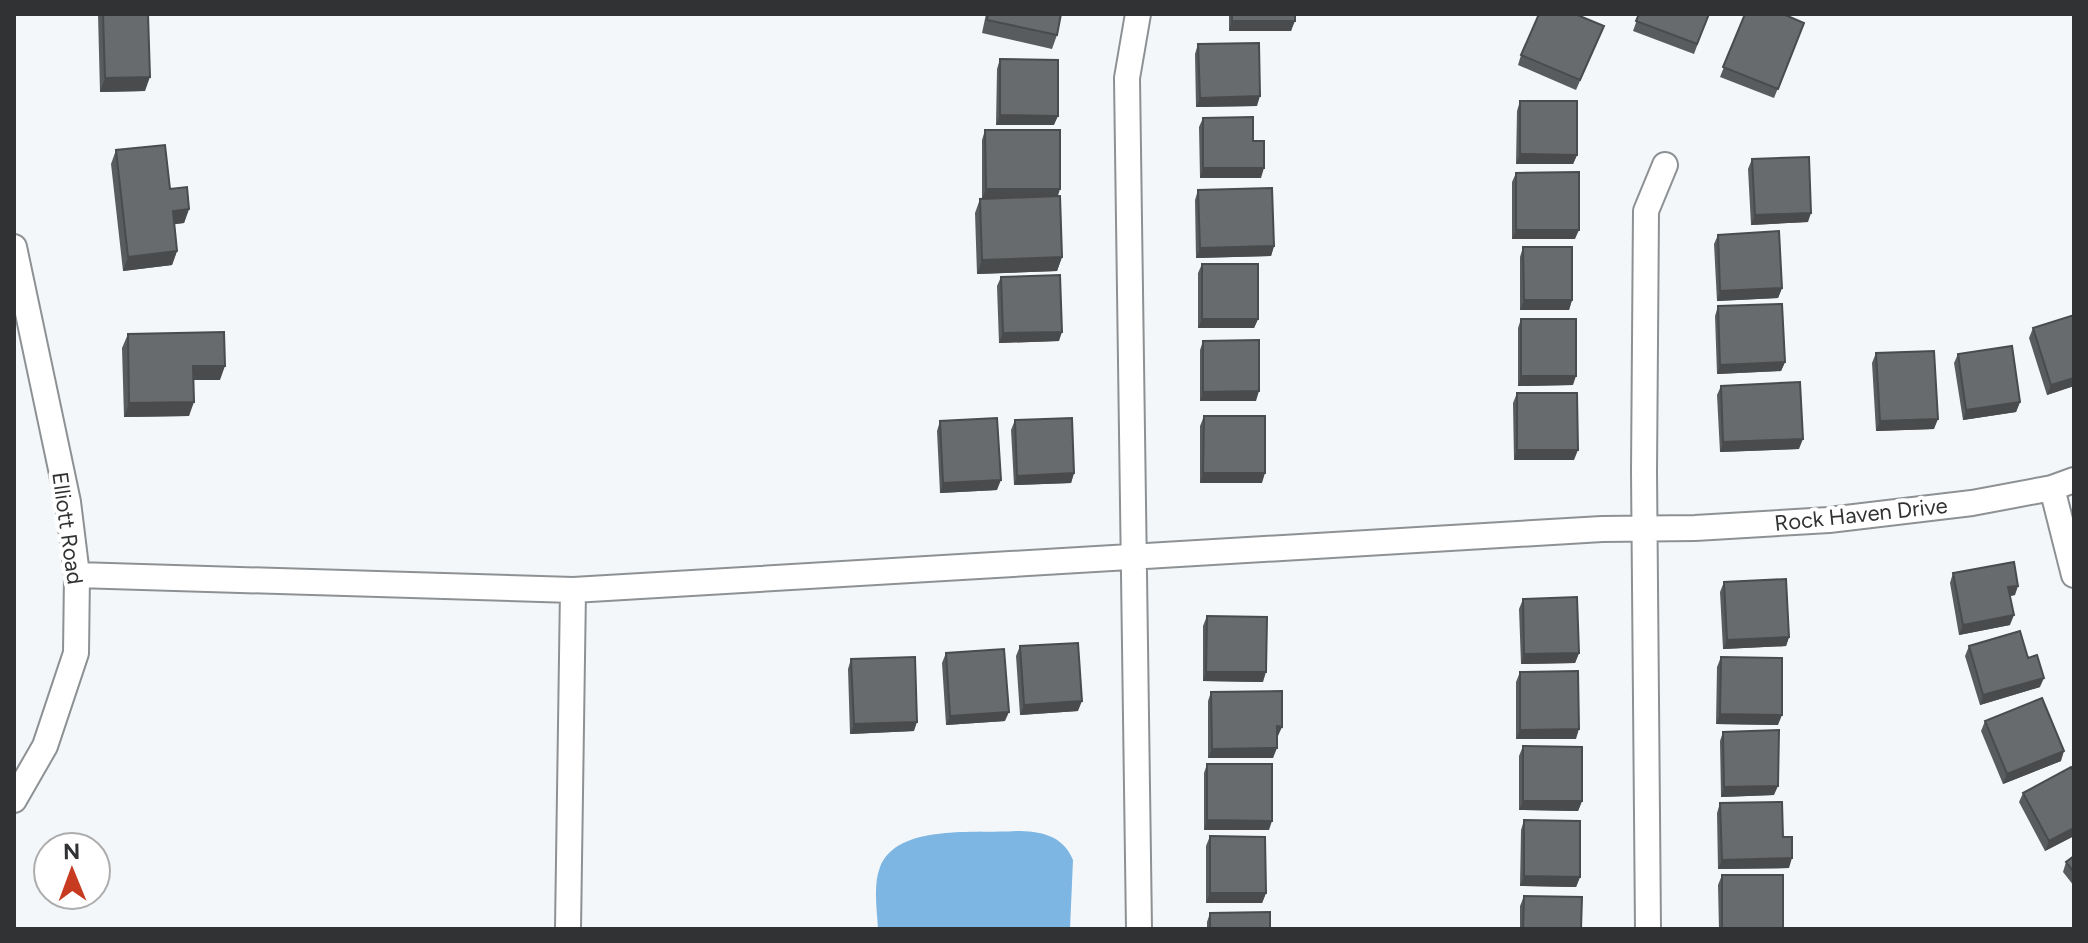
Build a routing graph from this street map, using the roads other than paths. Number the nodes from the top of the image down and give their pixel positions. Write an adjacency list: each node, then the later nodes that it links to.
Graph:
1 (1138, 14): 6 (street)
2 (1665, 165): 5 (street)
3 (14, 247): 7 (street, Elliott Road)
4 (2063, 484): 5 (street, Rock Haven Drive); 8 (street)
5 (1646, 527): 6 (street, Rock Haven Drive); 13 (street)
6 (1132, 558): 9 (street, Rock Haven Drive); 12 (street)
7 (77, 575): 9 (street, Rock Haven Drive); 10 (street, Elliott Road)
8 (2074, 575)
9 (573, 590): 11 (street)
10 (14, 800)
11 (568, 929)
12 (1139, 929)
13 (1648, 929)

